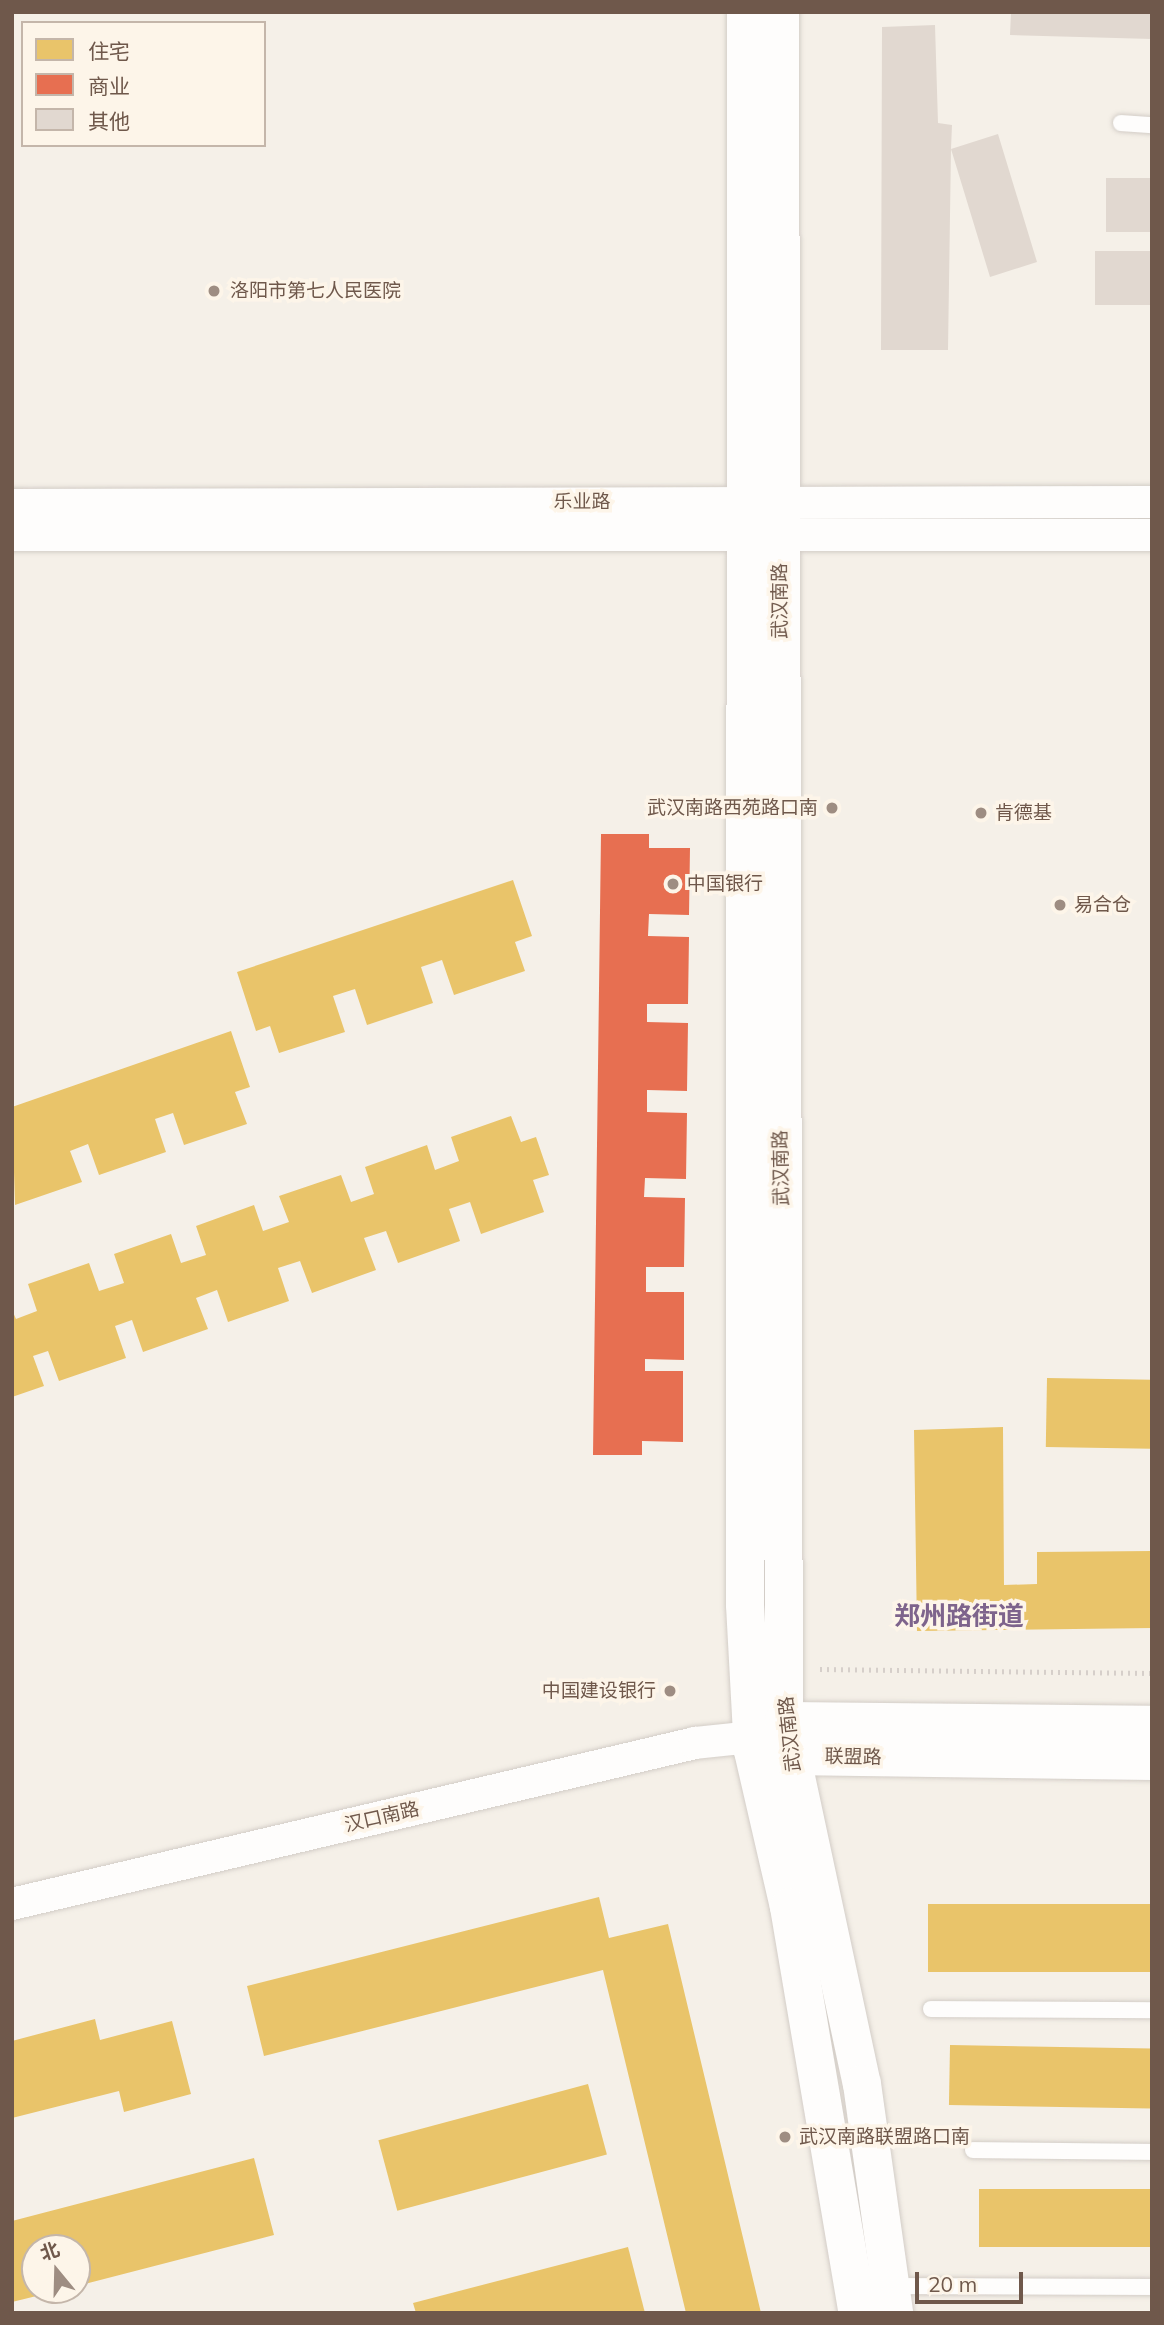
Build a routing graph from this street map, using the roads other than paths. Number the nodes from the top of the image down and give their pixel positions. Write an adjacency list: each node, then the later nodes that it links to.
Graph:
1 (746, 12): 7 (main road, 武汉南路)
2 (780, 12): 7 (main road, 武汉南路)
3 (1121, 123): 4 (lane)
4 (1152, 125)
5 (1152, 502): 7 (street, 乐业路)
6 (12, 505): 7 (street, 乐业路)
7 (765, 518): 8 (street, 乐业路); 9 (street, 乐业路); 11 (main road, 武汉南路); 11 (main road, 武汉南路)
8 (12, 535)
9 (1152, 535)
10 (1152, 1725): 11 (main road, 联盟路)
11 (775, 1738): 12 (main road, 联盟路); 13 (street, 汉口南路); 19 (main road, 武汉南路); 20 (main road, 武汉南路)
12 (1152, 1761)
13 (12, 1904)
14 (931, 2009): 15 (lane)
15 (1152, 2010)
16 (973, 2150): 17 (lane)
17 (1152, 2152)
18 (1152, 2287): 19 (lane)
19 (894, 2299)
20 (858, 2313)

